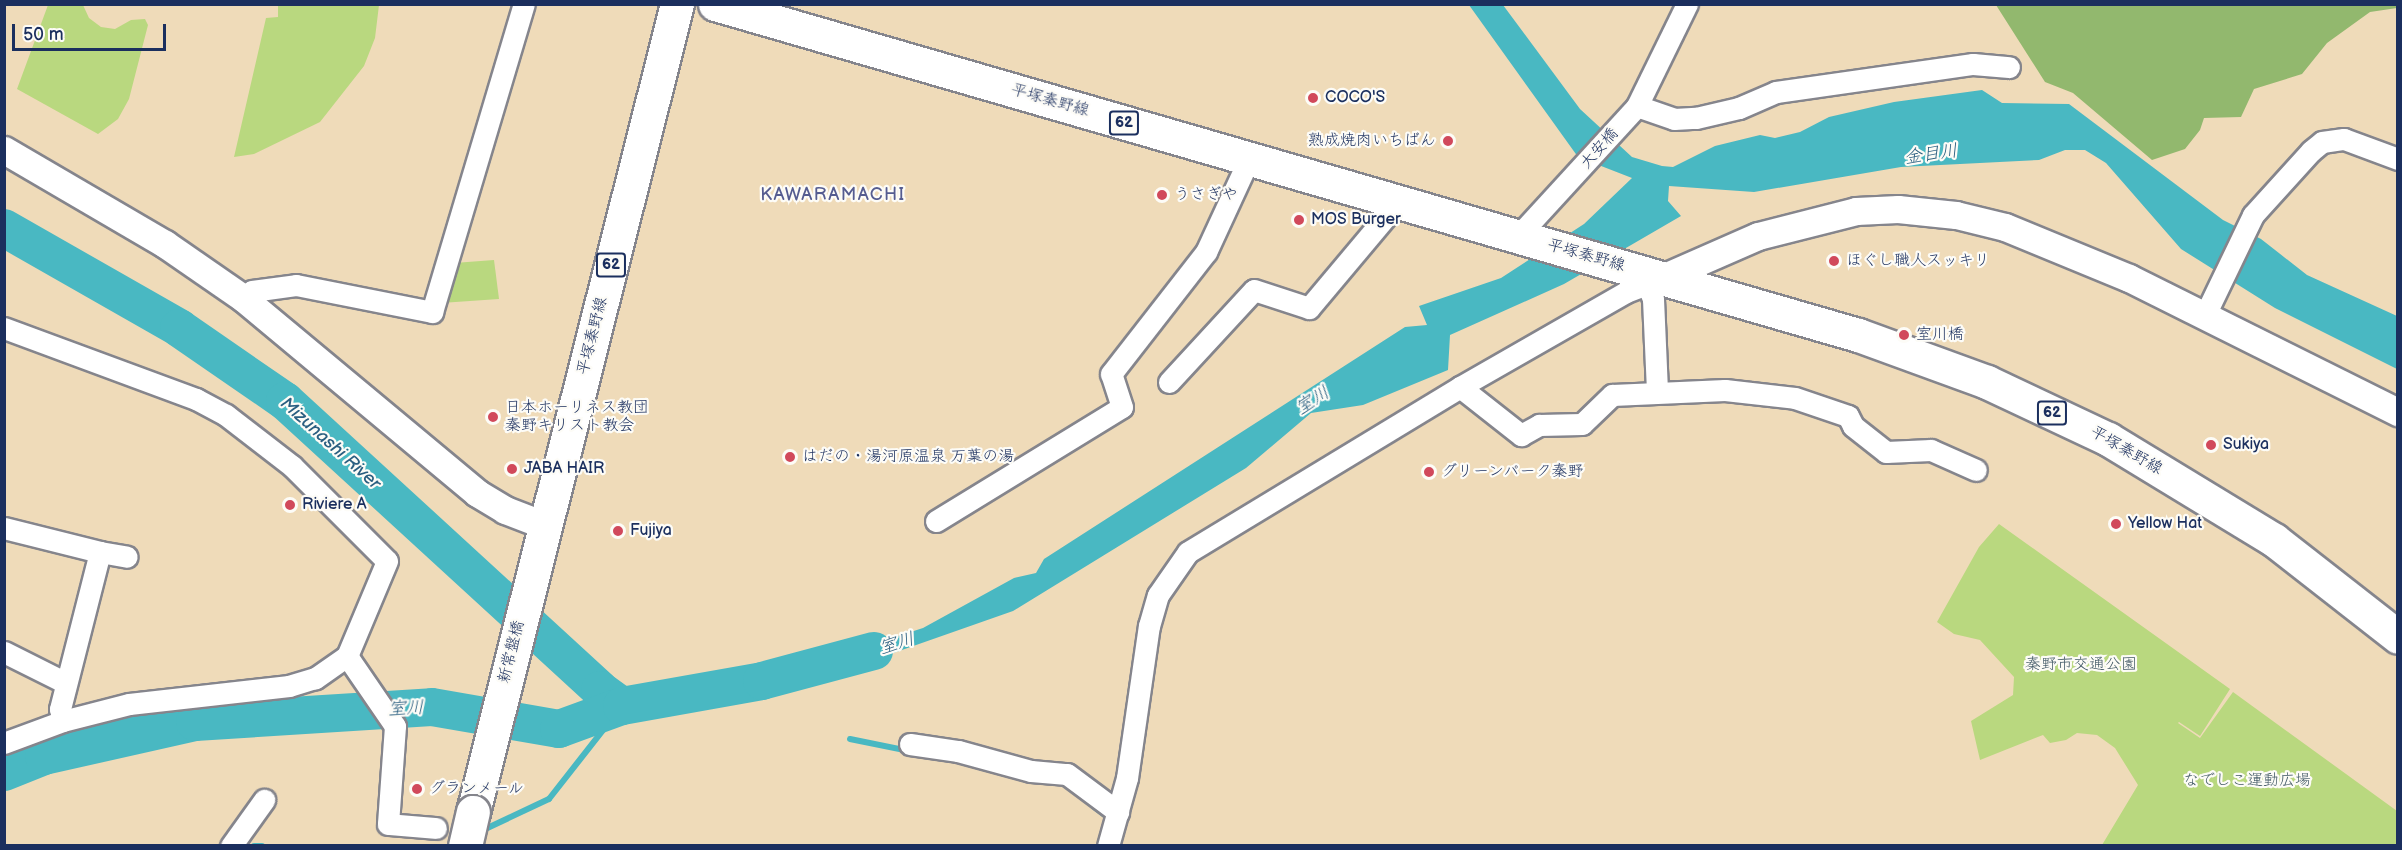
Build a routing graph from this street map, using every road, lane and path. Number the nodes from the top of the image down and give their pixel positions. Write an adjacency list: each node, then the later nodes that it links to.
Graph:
1 (525, 4): 13 (street)
2 (677, 4): 22 (main road, 平塚秦野線 / 62)
3 (715, 4): 8 (main road, 平塚秦野線 / 62)
4 (1687, 4): 6 (street, 大安橋)
5 (2008, 67): 6 (street)
6 (1634, 110): 11 (street, 大安橋)
7 (4, 150): 13 (street)
8 (1249, 159): 10 (main road, 平塚秦野線 / 62); 21 (street)
9 (2397, 159): 14 (street)
10 (1398, 202): 11 (main road, 平塚秦野線 / 62); 16 (street)
11 (1526, 238): 12 (main road, 平塚秦野線 / 62)
12 (1648, 277): 14 (street); 17 (street); 18 (street); 27 (main road, 平塚秦野線 / 62)
13 (243, 298): 22 (street)
14 (2206, 312): 19 (street)
15 (4, 327): 29 (street)
16 (1169, 382)
17 (1460, 387): 18 (street); 35 (street)
18 (1657, 391): 20 (street)
19 (2397, 412)
20 (1976, 470)
21 (936, 521)
22 (544, 525): 26 (main road, 平塚秦野線 / 62)
23 (4, 528): 24 (street)
24 (100, 552): 25 (street); 30 (street)
25 (127, 557)
26 (535, 562): 38 (main road, 新常盤橋 / 62, bridge)
27 (2397, 637)
28 (4, 652): 30 (street)
29 (347, 656): 31 (street); 36 (street)
30 (66, 682): 31 (street)
31 (63, 721): 32 (street)
32 (4, 743)
33 (910, 744): 35 (street)
34 (264, 800): 37 (street)
35 (1118, 812): 39 (street)
36 (436, 828)
37 (231, 846)
38 (465, 846)
39 (1108, 846)

